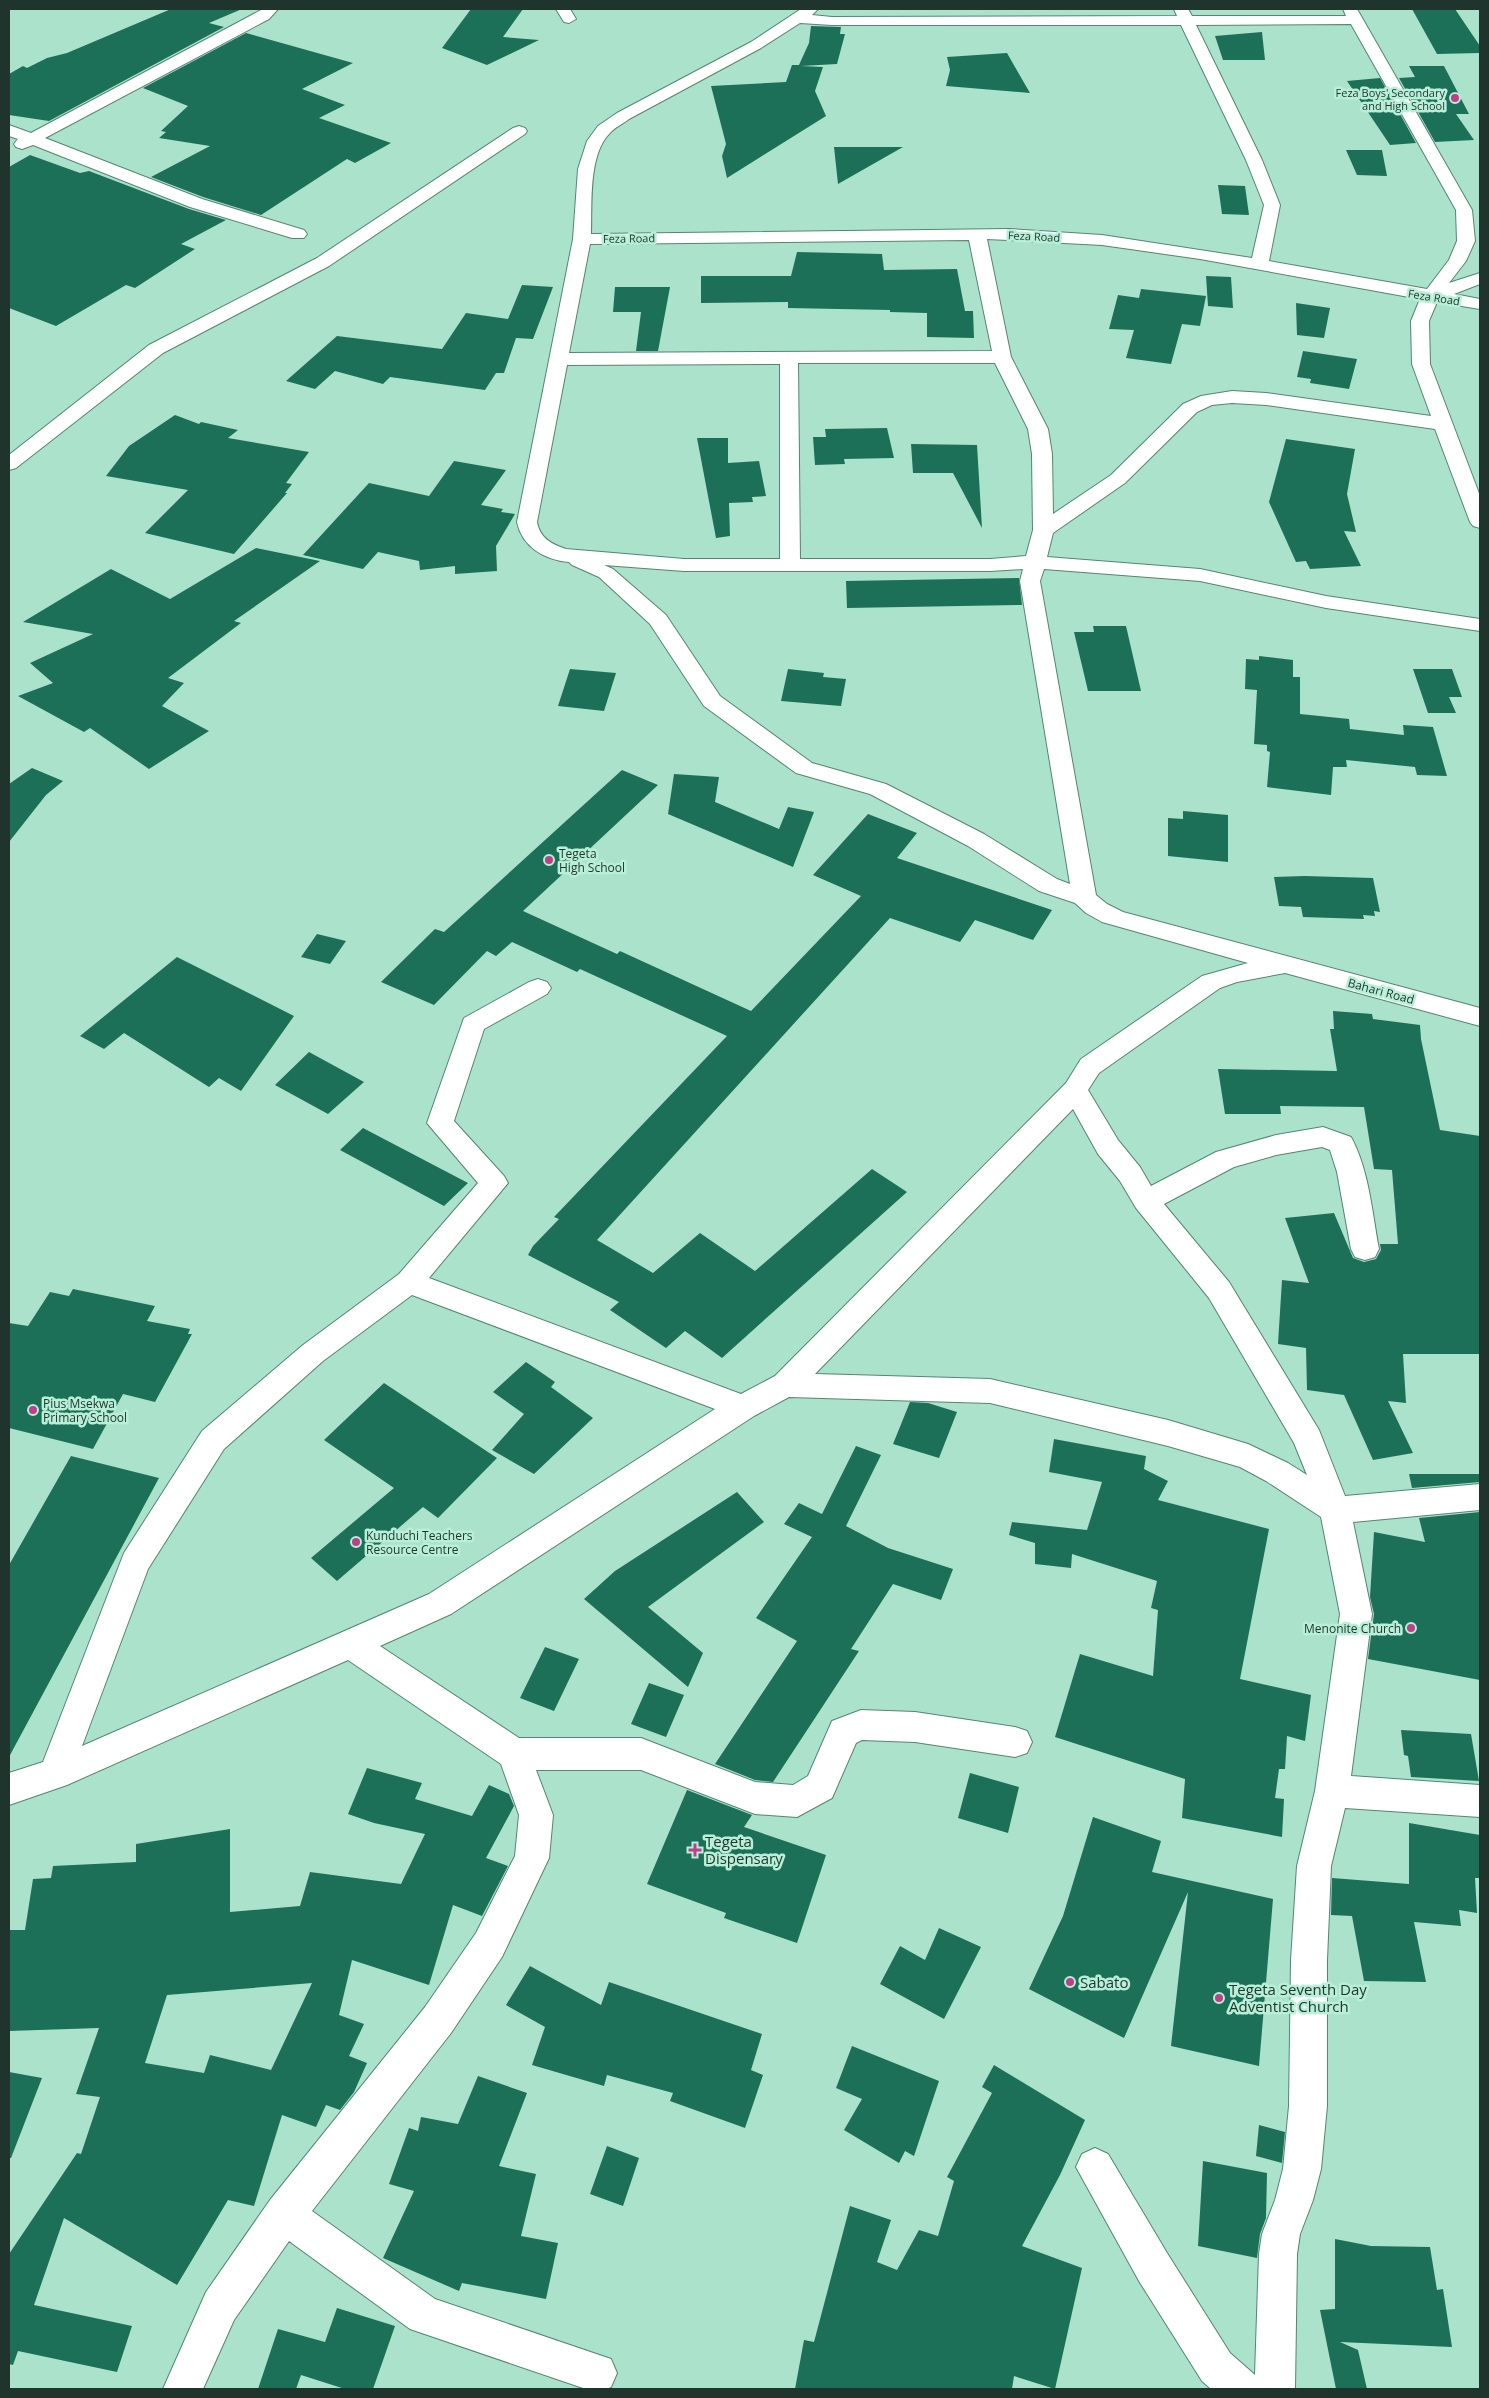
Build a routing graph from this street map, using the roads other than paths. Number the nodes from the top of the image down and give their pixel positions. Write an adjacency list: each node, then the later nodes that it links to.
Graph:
1 (271, 9): 7 (street)
2 (804, 14): 3 (street); 11 (street)
3 (1184, 14): 4 (street); 12 (street)
4 (1352, 14): 14 (street)
5 (9, 130): 7 (street)
6 (519, 131): 20 (street)
7 (34, 140): 8 (street); 9 (street)
8 (9, 150)
9 (298, 234)
10 (977, 234): 11 (street, Feza Road); 12 (street, Feza Road); 16 (street)
11 (582, 239): 18 (street)
12 (1259, 265): 14 (street, Feza Road)
13 (1480, 278): 14 (street)
14 (1430, 297): 15 (street, Feza Road); 19 (street)
15 (1480, 304)
16 (1002, 357): 17 (street); 22 (street)
17 (789, 358): 18 (street); 25 (street)
18 (558, 359): 23 (street)
19 (1444, 424): 21 (street); 22 (street)
20 (9, 464)
21 (1480, 522)
22 (1043, 530): 24 (street)
23 (563, 555): 25 (street); 27 (street)
24 (1036, 562): 25 (street); 26 (street); 27 (street)
25 (790, 565)
26 (1480, 625)
27 (1084, 897): 28 (street, Bahari Road)
28 (1282, 965): 30 (street, Bahari Road); 31 (street)
29 (538, 988): 34 (street)
30 (1480, 1017)
31 (1075, 1090): 32 (street); 35 (street)
32 (1146, 1201): 33 (street); 38 (street)
33 (1366, 1249)
34 (409, 1282): 36 (street); 42 (street)
35 (785, 1385): 36 (street); 38 (street)
36 (742, 1407): 39 (street)
37 (1480, 1497): 38 (street)
38 (1335, 1510): 44 (street)
39 (348, 1643): 41 (street); 42 (street)
40 (1015, 1742): 41 (street)
41 (514, 1754): 47 (street)
42 (55, 1774): 43 (street)
43 (9, 1789)
44 (1332, 1792): 45 (street); 51 (street)
45 (1480, 1801)
46 (1095, 2167): 50 (street)
47 (284, 2214): 48 (street); 49 (street)
48 (597, 2373)
49 (183, 2389)
50 (1241, 2389)
51 (1275, 2389)

